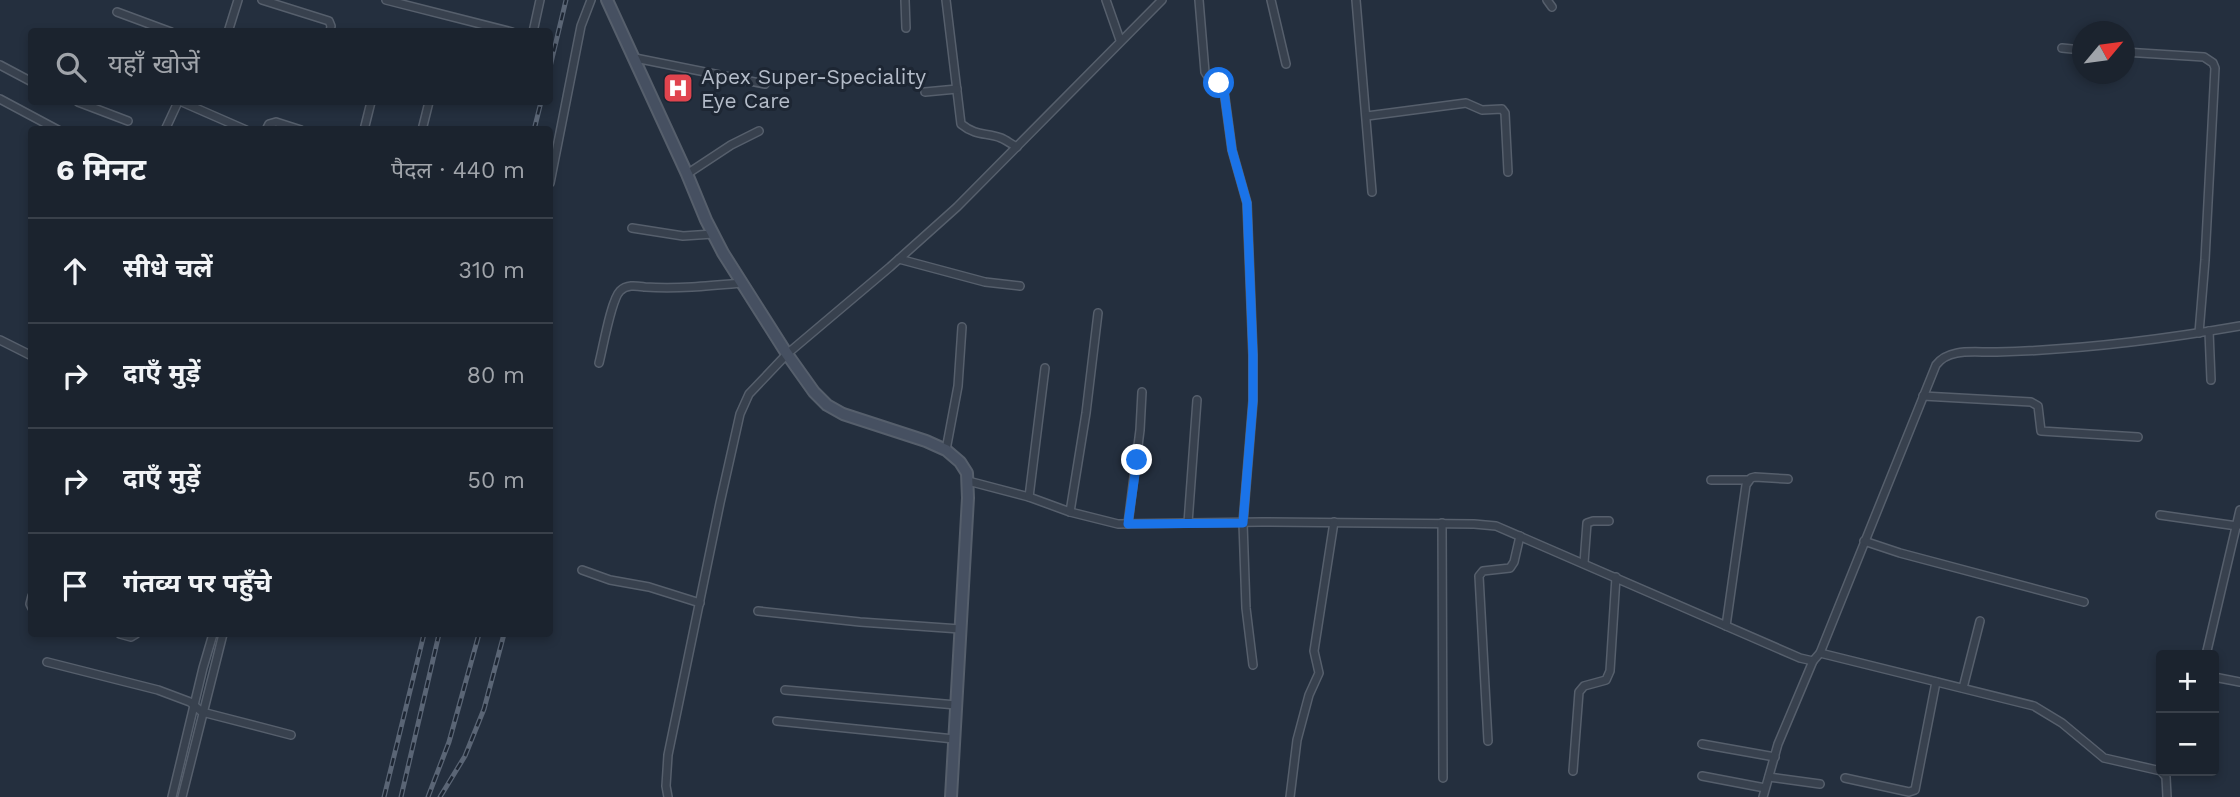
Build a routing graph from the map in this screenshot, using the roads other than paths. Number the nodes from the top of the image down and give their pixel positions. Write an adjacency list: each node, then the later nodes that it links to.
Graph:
1 (238, 0): 16 (street)
2 (261, 0): 17 (street)
3 (386, 0): 18 (street)
4 (540, 0): 19 (street)
5 (591, 0): 51 (street)
6 (607, 0): 25 (street)
7 (905, 0): 20 (street)
8 (946, 0): 30 (street)
9 (1106, 0): 21 (street)
10 (1162, 0): 21 (street)
11 (1199, 0): 87 (street)
12 (1271, 0): 26 (street)
13 (1356, 0): 40 (street)
14 (117, 12): 15 (street)
15 (160, 28)
16 (229, 28)
17 (331, 28)
18 (496, 28)
19 (534, 28)
20 (906, 28)
21 (1120, 40): 50 (street)
22 (2062, 48): 23 (street)
23 (2072, 49)
24 (2135, 53): 64 (street)
25 (635, 58): 29 (street); 53 (street)
26 (1286, 64)
27 (0, 65): 28 (street)
28 (28, 80)
29 (765, 84)
30 (957, 89): 31 (street); 50 (street)
31 (925, 92)
32 (0, 99): 42 (street)
33 (86, 105): 41 (street)
34 (178, 105): 43 (street)
35 (188, 105): 39 (street)
36 (202, 105): 39 (street)
37 (370, 105): 47 (street)
38 (428, 105): 48 (street)
39 (200, 110): 44 (street)
40 (1367, 116): 52 (street); 54 (street)
41 (128, 121)
42 (51, 126)
43 (167, 126)
44 (237, 126)
45 (268, 126): 46 (street)
46 (288, 126)
47 (365, 126)
48 (423, 126)
49 (759, 131): 53 (street)
50 (1017, 147): 57 (street)
51 (553, 168)
52 (1508, 172)
53 (687, 174): 56 (street)
54 (1372, 192)
55 (632, 228): 56 (street)
56 (713, 234): 58 (street)
57 (899, 259): 59 (street); 67 (street)
58 (742, 283): 67 (street); 68 (street)
59 (1020, 286)
60 (1098, 313): 82 (street)
61 (2240, 326): 63 (street)
62 (962, 327): 75 (street)
63 (2209, 331): 64 (street); 70 (street)
64 (2199, 333): 72 (street)
65 (0, 340): 66 (street)
66 (28, 354)
67 (787, 354): 75 (street); 99 (street)
68 (599, 363)
69 (1045, 368): 80 (street)
70 (2211, 380)
71 (1142, 392): 89 (street)
72 (1923, 396): 74 (street); 92 (street)
73 (1197, 400): 86 (street)
74 (2138, 438)
75 (946, 450): 79 (street)
76 (1788, 479): 78 (street)
77 (1711, 480): 78 (street)
78 (1748, 480): 102 (street)
79 (968, 481): 80 (street); 103 (street)
80 (1029, 497): 82 (street)
81 (2240, 510): 90 (street)
82 (1070, 512): 89 (street)
83 (2160, 515): 90 (street)
84 (1609, 521): 95 (street)
85 (1334, 522): 87 (street); 88 (street); 138 (street)
86 (1188, 523): 87 (street); 89 (street)
87 (1243, 523): 110 (street)
88 (1442, 523): 91 (street); 130 (street)
89 (1128, 524)
90 (2237, 526): 93 (street)
91 (1520, 536): 95 (street); 122 (street)
92 (1864, 541): 98 (street); 107 (street)
93 (2231, 551): 94 (street); 106 (street)
94 (2240, 553)
95 (1584, 563): 97 (street)
96 (582, 570): 99 (street)
97 (1616, 577): 102 (street); 126 (street)
98 (2084, 602)
99 (699, 603): 136 (street)
100 (758, 611): 103 (street)
101 (1980, 621): 114 (street)
102 (1726, 626): 108 (street)
103 (960, 629): 117 (street)
104 (212, 637): 116 (street)
105 (222, 637): 118 (street)
106 (2207, 650)
107 (1820, 653): 108 (street); 112 (street)
108 (1813, 661): 124 (street)
109 (47, 662): 116 (street)
110 (1253, 665)
111 (2219, 678): 113 (street)
112 (1936, 682): 114 (street); 131 (street)
113 (2240, 682)
114 (1962, 688): 125 (street)
115 (785, 690): 117 (street)
116 (194, 705): 118 (street); 134 (street)
117 (956, 705): 121 (street)
118 (202, 712): 120 (street); 135 (street)
119 (777, 721): 121 (street)
120 (291, 734)
121 (954, 739): 137 (street)
122 (1488, 741)
123 (1702, 744): 124 (street)
124 (1775, 757): 129 (street)
125 (2156, 770)
126 (1573, 771)
127 (1702, 776): 133 (street)
128 (2166, 776): 140 (street)
129 (1769, 777): 132 (street); 133 (street)
130 (1443, 778)
131 (1845, 778)
132 (1820, 784)
133 (1765, 788): 139 (street)
134 (172, 797)
135 (182, 797)
136 (668, 797)
137 (951, 797)
138 (1290, 797)
139 (1763, 797)
140 (2167, 797)

